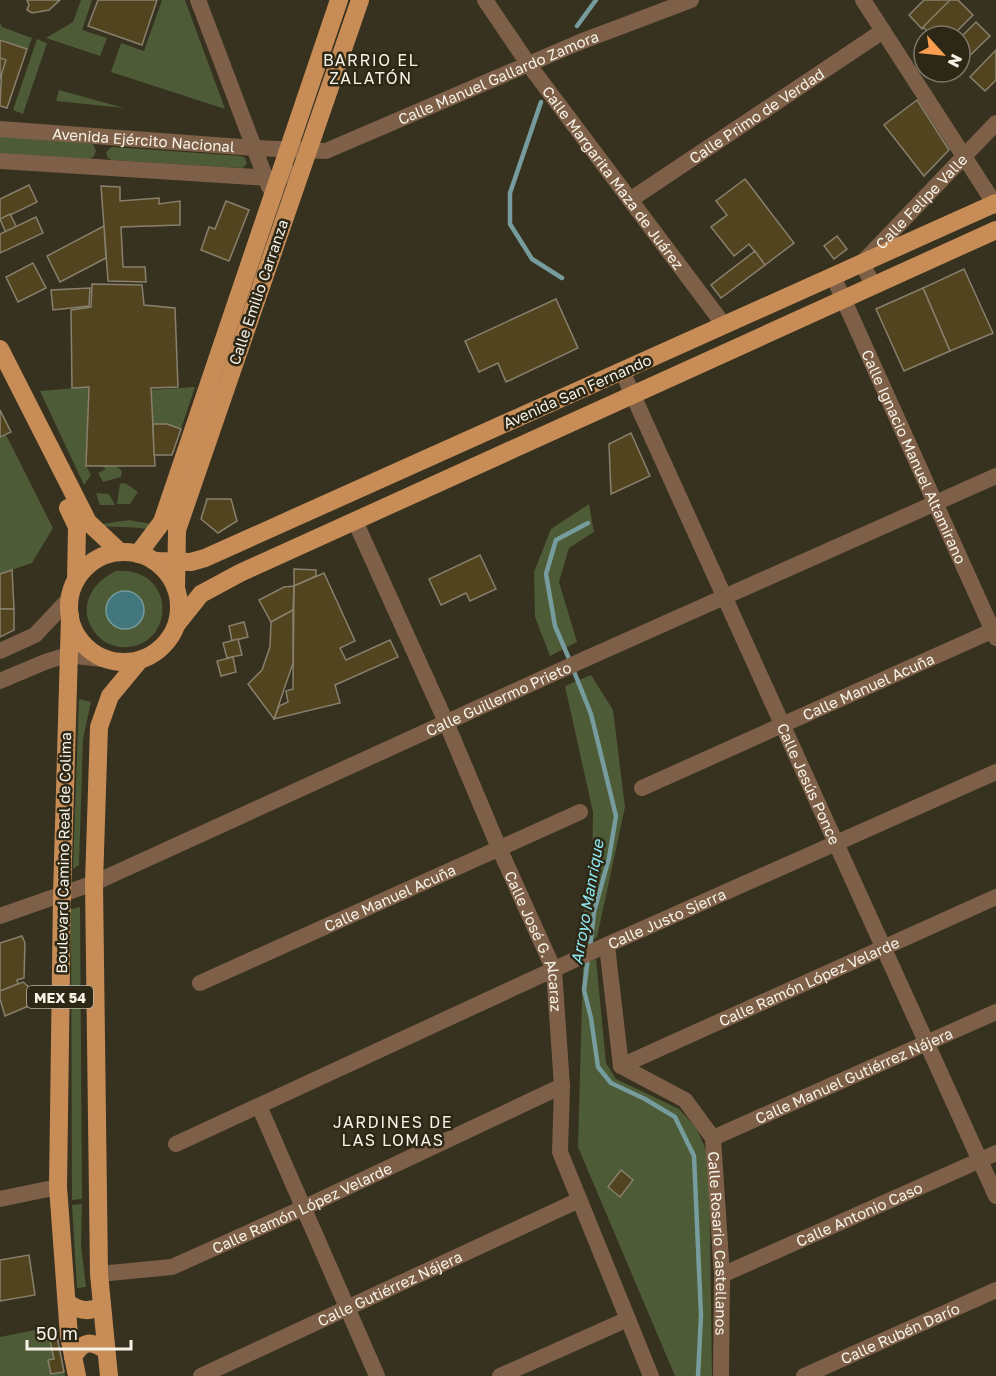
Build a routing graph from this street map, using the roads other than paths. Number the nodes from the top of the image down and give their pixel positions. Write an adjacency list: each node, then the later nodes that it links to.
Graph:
1 (198, 0): 12 (street)
2 (339, 0): 13 (main road, Calle Emilio Carranza)
3 (360, 0): 14 (main road, Calle Emilio Carranza)
4 (485, 0): 8 (street, Calle Margarita Maza de Juárez)
5 (692, 0): 8 (street, Calle Manuel Gallardo Zamora)
6 (863, 0): 7 (street)
7 (883, 31): 15 (street); 20 (street, Calle Primo de Verdad)
8 (529, 64): 14 (street, Calle Manuel Gallardo Zamora); 20 (street, Calle Margarita Maza de Juárez)
9 (996, 123): 15 (street, Calle Felipe Valle)
10 (0, 129): 11 (street, Avenida Ejército Nacional)
11 (103, 138): 12 (street, Avenida Ejército Nacional); 17 (street)
12 (255, 148): 13 (street, Avenida Ejército Nacional); 19 (street)
13 (287, 150): 14 (street, Calle Manuel Gallardo Zamora); 19 (main road, Calle Emilio Carranza)
14 (306, 151): 18 (main road, Calle Emilio Carranza)
15 (963, 156): 21 (street); 23 (street, Calle Felipe Valle)
16 (0, 161): 17 (street, Avenida Ejército Nacional)
17 (101, 166): 19 (street, Avenida Ejército Nacional)
18 (300, 170): 19 (street); 38 (main road, Calle Emilio Carranza)
19 (272, 183): 37 (main road, Calle Emilio Carranza)
20 (630, 200): 27 (street, Calle Margarita Maza de Juárez)
21 (995, 204): 23 (main road, Avenida San Fernando)
22 (996, 230): 25 (main road, Avenida San Fernando)
23 (862, 263): 24 (main road, Avenida San Fernando); 25 (street, Calle Felipe Valle)
24 (833, 276): 26 (street, Calle Ignacio Manuel Altamirano); 27 (main road, Avenida San Fernando)
25 (873, 285): 26 (main road, Avenida San Fernando)
26 (843, 299): 31 (main road, Avenida San Fernando); 35 (street, Calle Ignacio Manuel Altamirano)
27 (724, 325): 29 (main road, Avenida San Fernando)
28 (0, 349): 37 (main road)
29 (622, 371): 31 (street, Calle Jesús Ponce); 32 (main road, Avenida San Fernando)
30 (0, 376): 39 (main road)
31 (633, 394): 34 (main road, Avenida San Fernando); 41 (street, Calle Jesús Ponce)
32 (430, 457): 34 (main road); 38 (main road, Avenida San Fernando)
33 (996, 476): 35 (street, Calle Guillermo Prieto)
34 (442, 481): 36 (main road, Avenida San Fernando)
35 (935, 503): 41 (street, Calle Guillermo Prieto); 45 (street, Calle Ignacio Manuel Altamirano)
36 (355, 521): 44 (main road, Avenida San Fernando); 51 (street, Calle José G. Alcaraz)
37 (137, 555): 38 (main road, Avenida San Fernando); 39 (main road); 40 (main road)
38 (176, 561): 40 (main road, Calle Emilio Carranza)
39 (76, 580): 42 (main road)
40 (176, 589): 44 (main road)
41 (724, 597): 51 (street, Calle Guillermo Prieto); 52 (street, Calle Jesús Ponce)
42 (70, 598): 43 (main road); 46 (street)
43 (70, 616): 47 (main road, Boulevard Camino Real de Colima / MEX 54); 48 (main road)
44 (177, 624): 49 (main road)
45 (995, 632): 52 (street, Calle Manuel Acuña)
46 (0, 651)
47 (67, 655): 48 (street); 50 (street); 59 (main road, Boulevard Camino Real de Colima / MEX 54)
48 (102, 658): 49 (main road)
49 (139, 661): 58 (main road, MEX 54)
50 (0, 681)
51 (446, 722): 57 (street, Calle José G. Alcaraz); 58 (street, Calle Guillermo Prieto)
52 (782, 724): 54 (street, Calle Manuel Acuña); 56 (street, Calle Jesús Ponce)
53 (996, 772): 56 (street, Calle Justo Sierra)
54 (642, 788)
55 (580, 812): 57 (street, Calle Manuel Acuña)
56 (836, 843): 62 (street, Calle Justo Sierra); 63 (street, Calle Jesús Ponce)
57 (499, 849): 64 (street, Calle José G. Alcaraz); 65 (street, Calle Manuel Acuña)
58 (94, 883): 59 (street, Calle Guillermo Prieto); 80 (main road, MEX 54)
59 (62, 895): 61 (street, Calle Guillermo Prieto); 75 (main road, Boulevard Camino Real de Colima / MEX 54)
60 (996, 897): 63 (street, Calle Ramón López Velarde)
61 (0, 916)
62 (604, 947): 64 (street, Calle Justo Sierra); 68 (street)
63 (884, 948): 67 (street, Calle Jesús Ponce); 68 (street, Calle Ramón López Velarde)
64 (560, 967): 69 (street, Calle José G. Alcaraz); 70 (street, Calle Justo Sierra)
65 (200, 983)
66 (996, 1012): 67 (street, Calle Manuel Gutiérrez Nájera)
67 (927, 1043): 71 (street, Calle Manuel Gutiérrez Nájera); 74 (street, Calle Jesús Ponce)
68 (621, 1066): 71 (street, Calle Rosario Castellanos)
69 (562, 1086): 78 (street, Calle José G. Alcaraz); 79 (street, Calle Ramón López Velarde)
70 (259, 1106): 72 (street, Calle Justo Sierra); 79 (street)
71 (713, 1138): 81 (street, Calle Rosario Castellanos)
72 (176, 1144)
73 (996, 1153): 74 (street, Calle Antonio Caso)
74 (980, 1160): 76 (street, Calle Jesús Ponce); 81 (street, Calle Antonio Caso)
75 (58, 1187): 77 (street); 83 (main road, Boulevard Camino Real de Colima / MEX 54)
76 (996, 1196)
77 (0, 1198)
78 (579, 1200): 85 (street, Calle Gutiérrez Nájera); 86 (street, Calle José G. Alcaraz)
79 (303, 1208): 80 (street, Calle Ramón López Velarde); 85 (street)
80 (99, 1274): 84 (main road, MEX 54)
81 (722, 1275): 95 (street, Calle Rosario Castellanos)
82 (996, 1290): 96 (street, Calle Rubén Darío)
83 (68, 1303): 84 (main road); 88 (main road, Boulevard Camino Real de Colima / MEX 54)
84 (102, 1305): 87 (main road, MEX 54)
85 (347, 1308): 91 (street, Calle Gutiérrez Nájera); 92 (street)
86 (628, 1319): 93 (street); 94 (street, Calle José G. Alcaraz)
87 (106, 1350): 88 (main road); 90 (main road, MEX 54)
88 (73, 1357): 89 (main road, Boulevard Camino Real de Colima / MEX 54)
89 (77, 1376)
90 (110, 1376)
91 (201, 1376)
92 (377, 1376)
93 (500, 1376)
94 (651, 1376)
95 (721, 1376)
96 (804, 1376)

